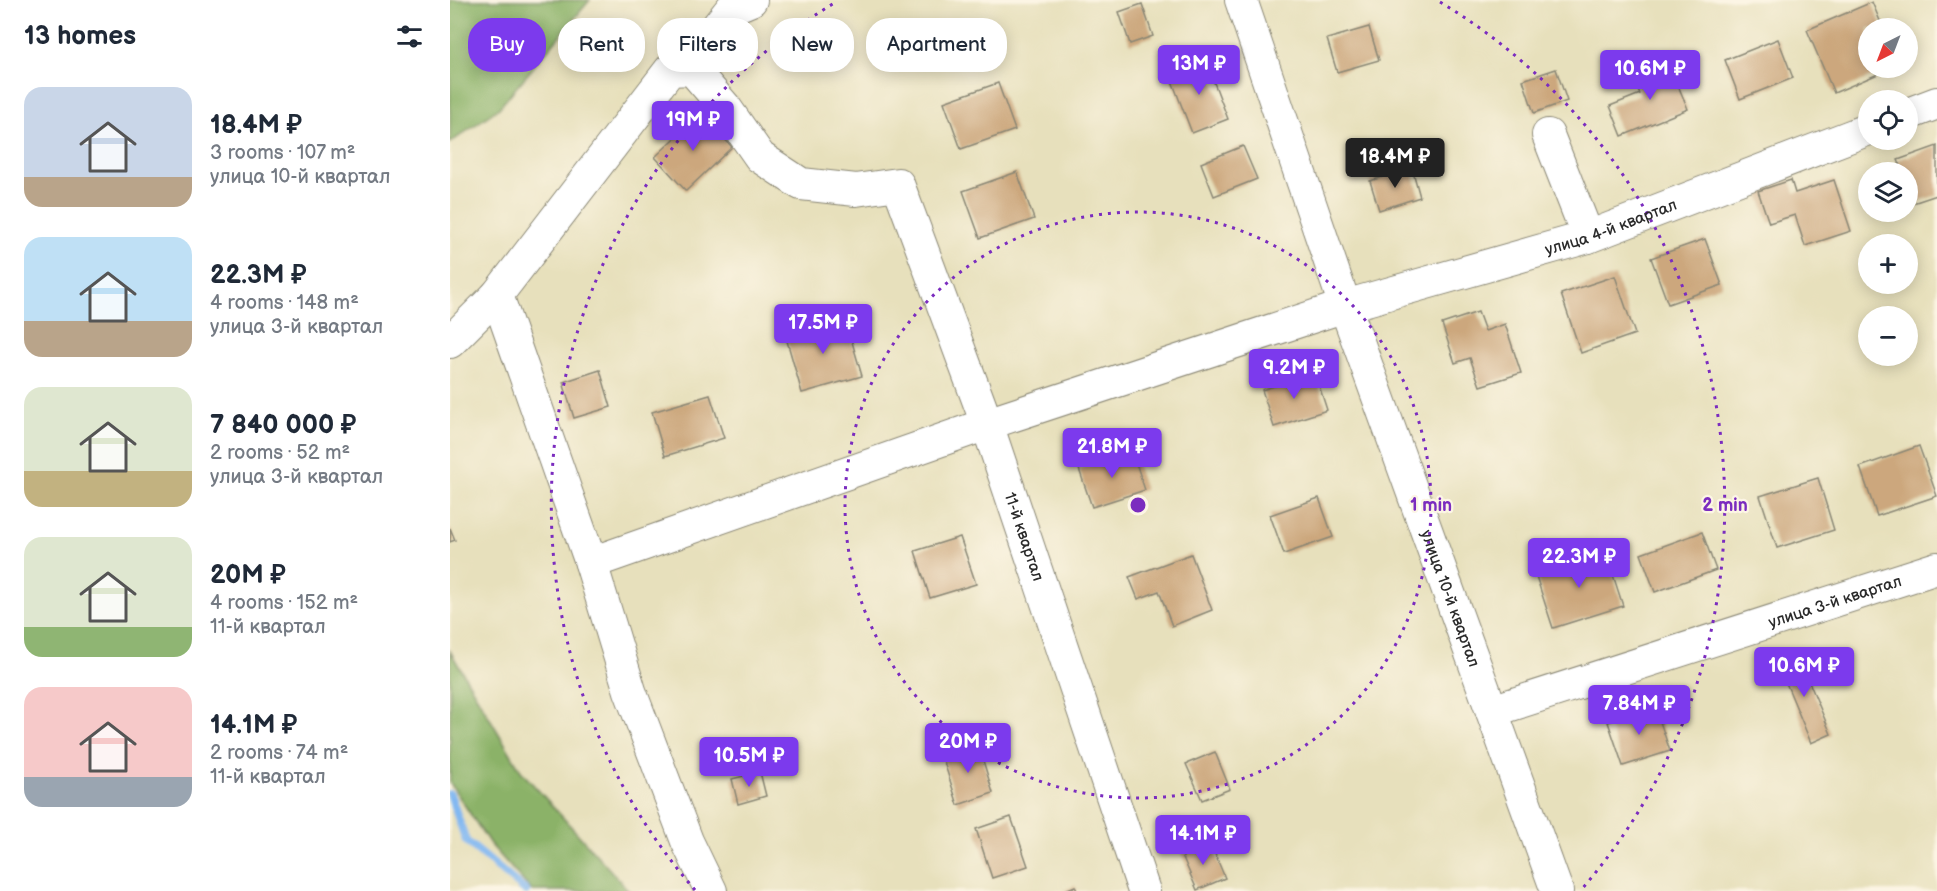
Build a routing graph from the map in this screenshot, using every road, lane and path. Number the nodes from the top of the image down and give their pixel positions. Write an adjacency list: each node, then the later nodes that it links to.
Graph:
1 (751, 0): 3 (street)
2 (1241, 0): 12 (street, улица 10-й квартал)
3 (724, 18)
4 (668, 72): 11 (street)
5 (695, 72): 14 (street, 11-й квартал)
6 (1937, 103): 7 (street)
7 (1918, 110)
8 (1858, 133): 10 (street, улица 4-й квартал)
9 (1548, 135): 10 (street)
10 (1588, 237): 12 (street, улица 4-й квартал)
11 (497, 295): 13 (street); 15 (street)
12 (1345, 306): 14 (street, улица 4-й квартал); 17 (street, улица 10-й квартал)
13 (450, 342)
14 (987, 424): 15 (street, улица 4-й квартал); 19 (street, 11-й квартал)
15 (591, 563): 18 (street)
16 (1937, 568): 17 (street, улица 3-й квартал)
17 (1492, 711): 20 (street, улица 10-й квартал)
18 (711, 891)
19 (1144, 891)
20 (1557, 891)

